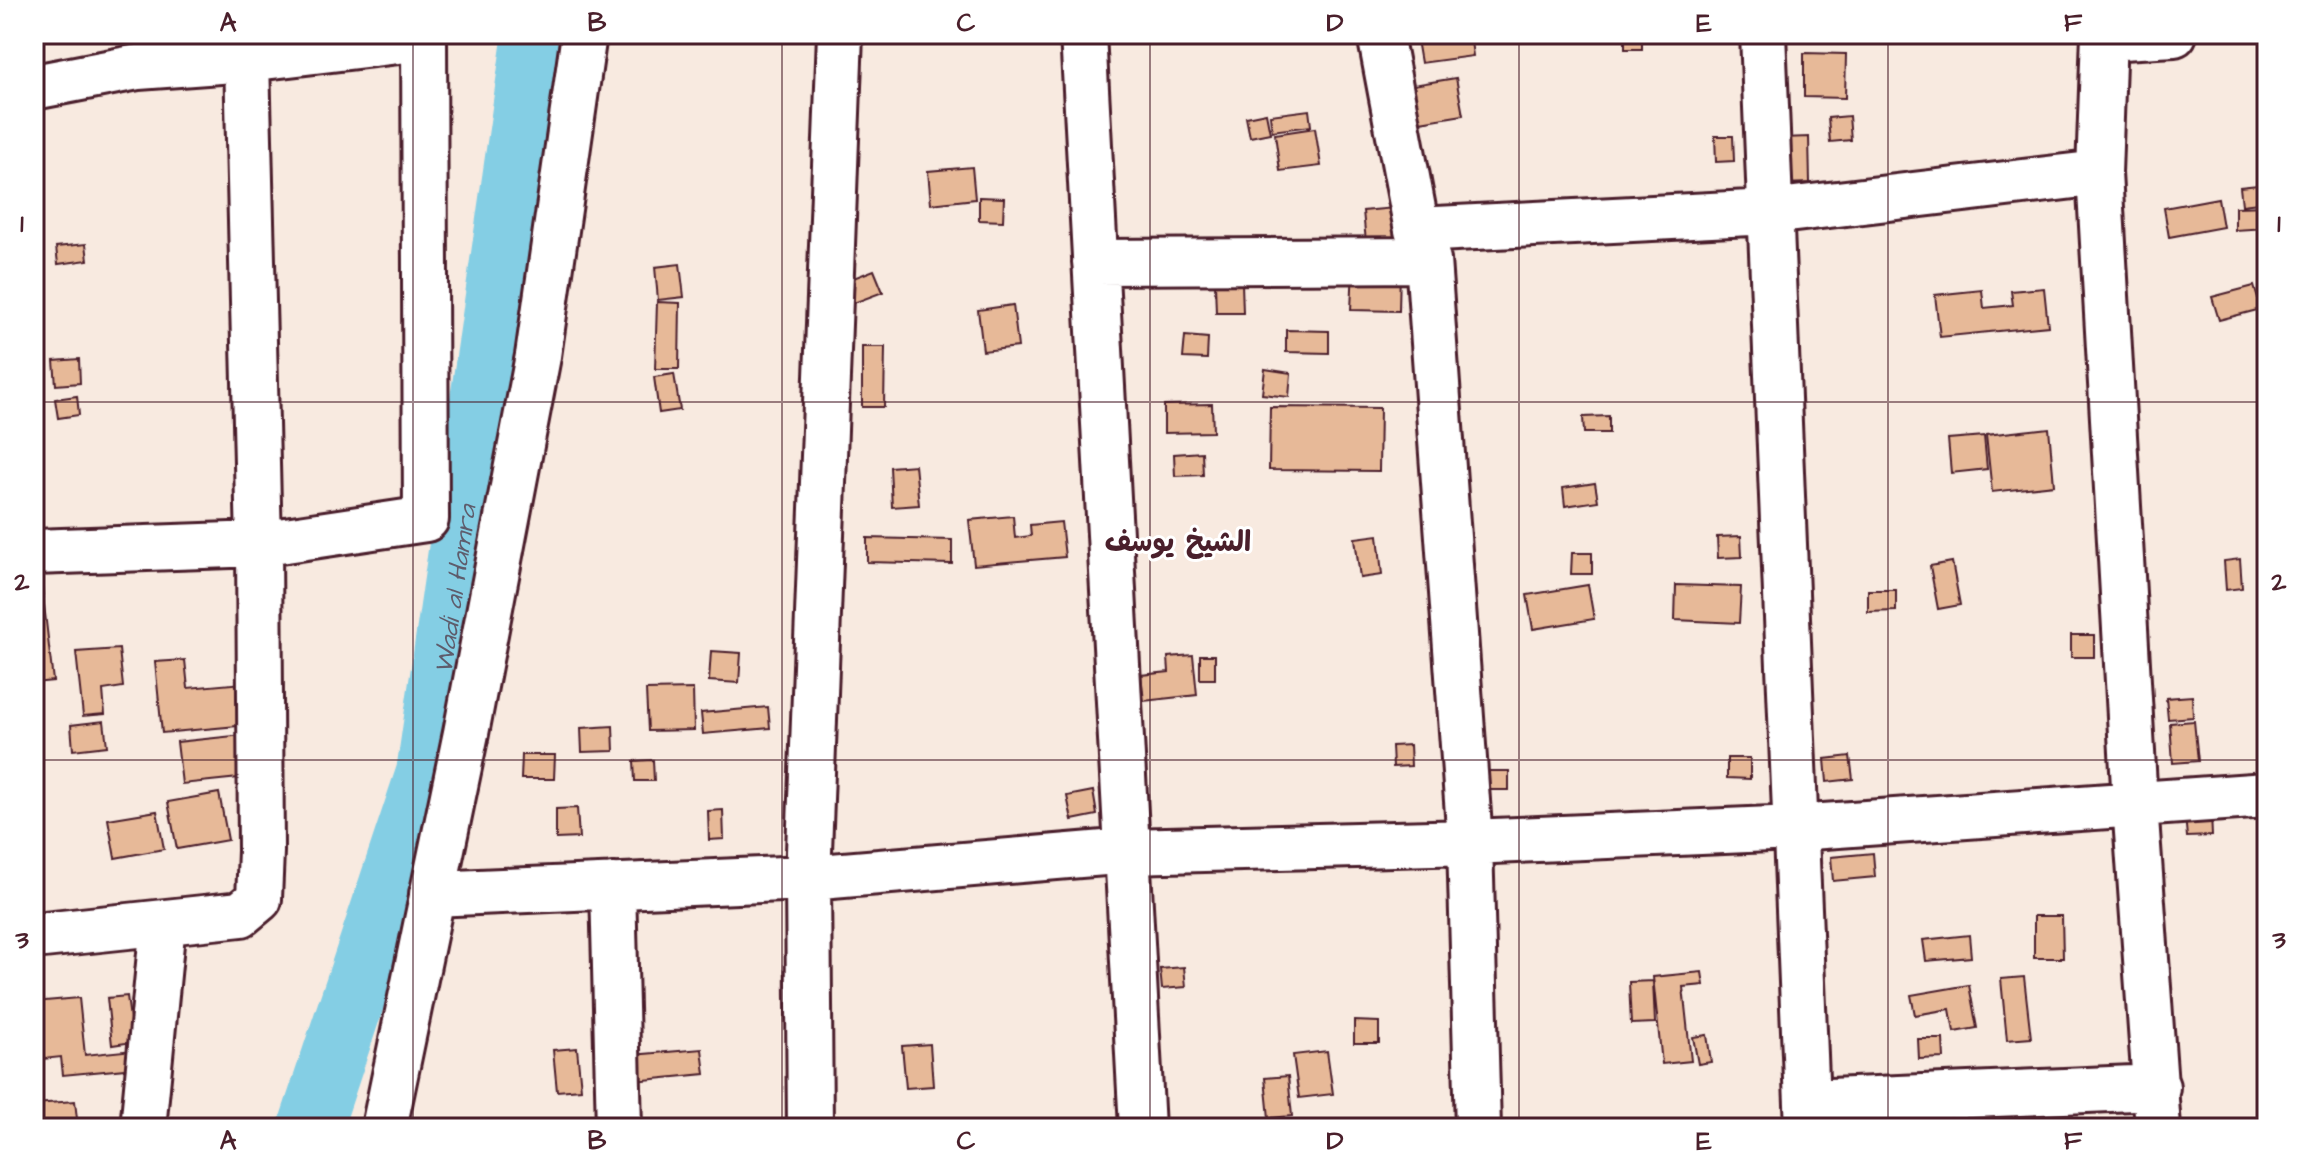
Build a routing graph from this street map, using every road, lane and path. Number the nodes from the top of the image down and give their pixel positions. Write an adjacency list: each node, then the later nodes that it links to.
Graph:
1 (584, 34): 25 (street)
2 (840, 34): 23 (street)
3 (1083, 34): 15 (street)
4 (1380, 34): 14 (street)
5 (1763, 34): 13 (street)
6 (2174, 34): 8 (street)
7 (424, 36): 10 (street); 16 (street)
8 (2104, 36): 12 (street)
9 (137, 51): 10 (street); 11 (street)
10 (247, 59): 16 (street)
11 (34, 87)
12 (2099, 173): 13 (street); 19 (street)
13 (1770, 212): 14 (street); 20 (street)
14 (1423, 245): 15 (street); 21 (street)
15 (1095, 262): 22 (street)
16 (259, 544): 17 (street); 26 (street)
17 (34, 552)
18 (2267, 795): 19 (street)
19 (2135, 804): 20 (street); 28 (street)
20 (1795, 828): 21 (street); 29 (street)
21 (1470, 842): 22 (street); 35 (street)
22 (1128, 851): 23 (street); 34 (street)
23 (808, 878): 24 (street); 33 (street)
24 (613, 886): 25 (street); 32 (street)
25 (432, 894): 31 (street)
26 (163, 923): 27 (street); 30 (street)
27 (34, 936)
28 (2157, 1107): 29 (street)
29 (1808, 1115)
30 (143, 1128)
31 (384, 1128)
32 (619, 1128)
33 (810, 1128)
34 (1142, 1128)
35 (1478, 1128)

